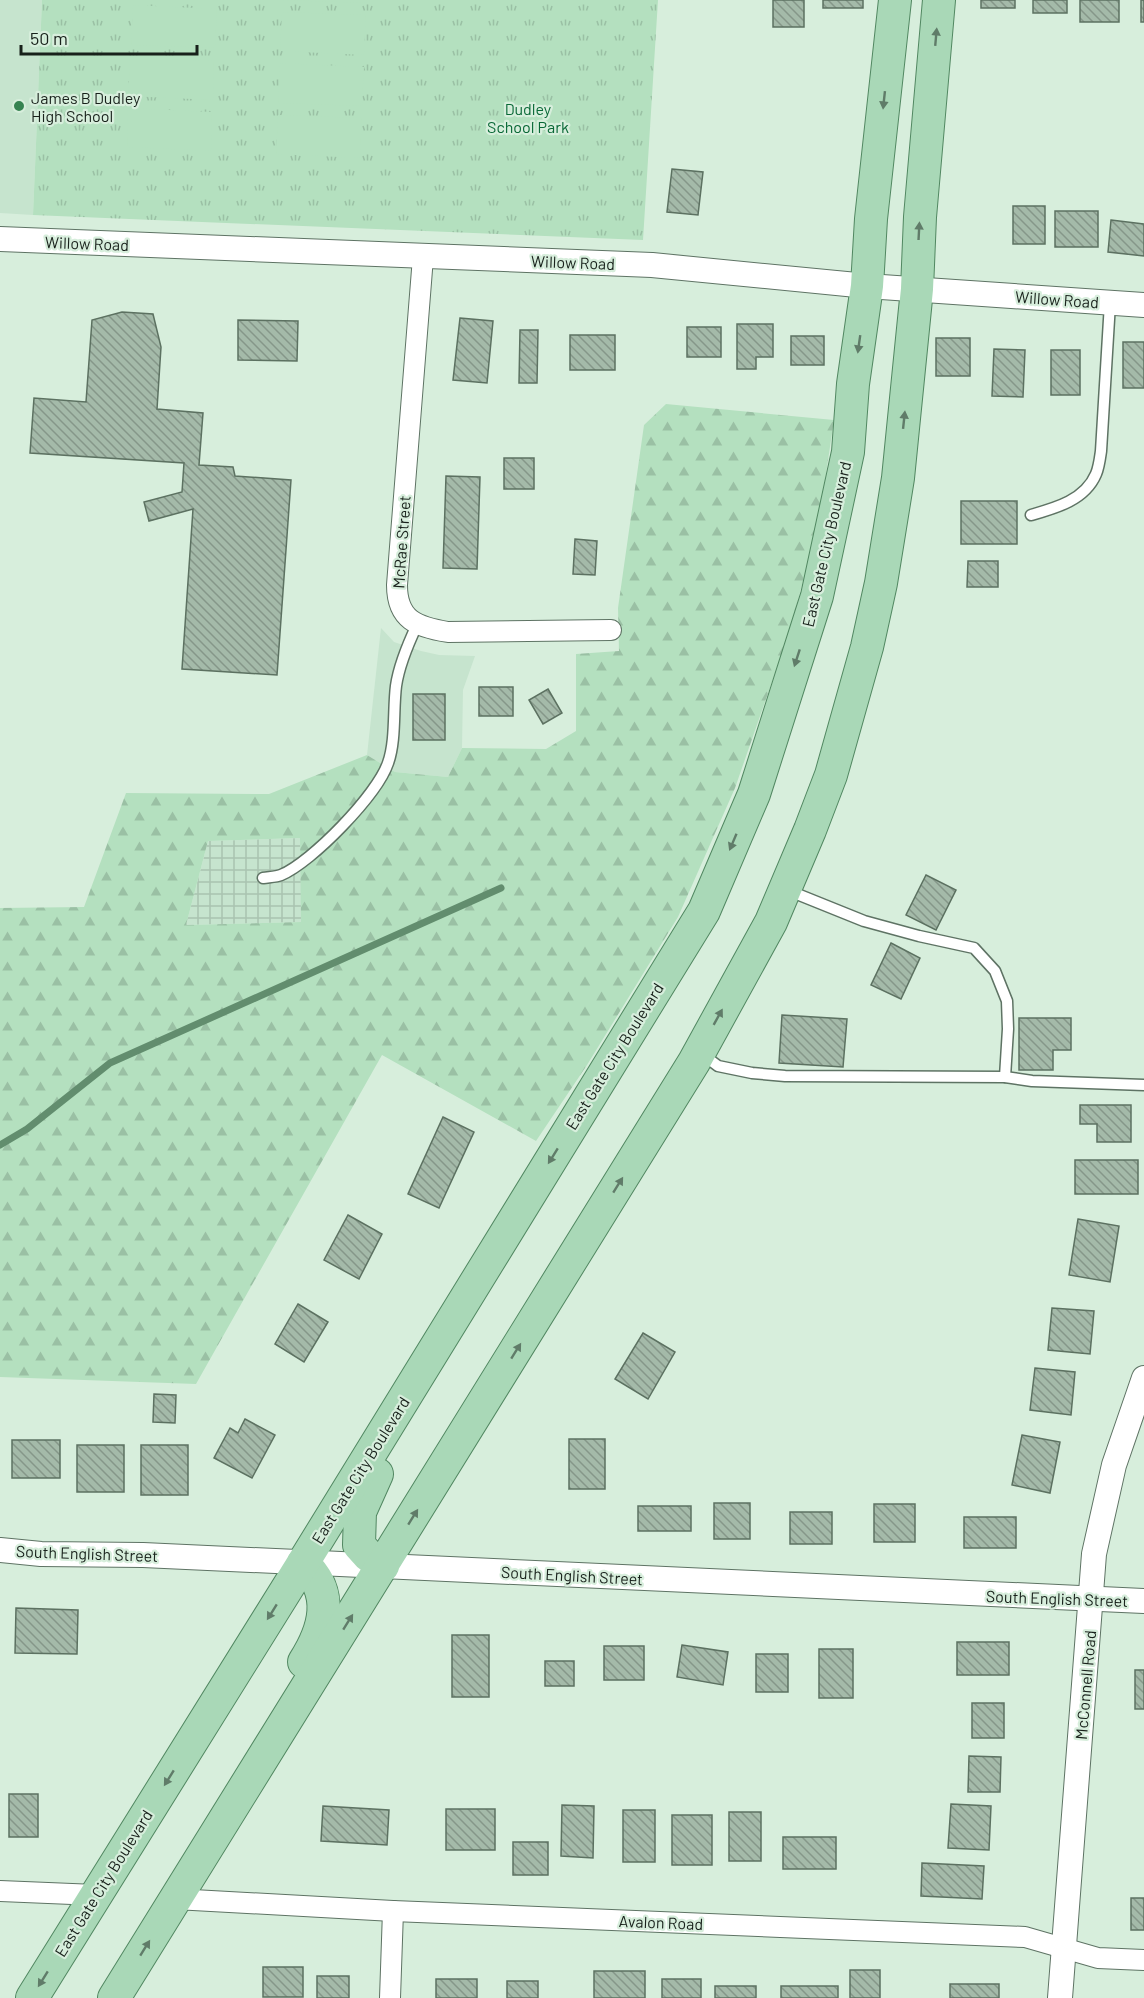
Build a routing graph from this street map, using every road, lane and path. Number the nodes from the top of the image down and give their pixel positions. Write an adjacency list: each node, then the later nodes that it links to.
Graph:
1 (895, 0): 5 (main road, East Gate City Boulevard, one-way to 5)
2 (939, 0): 6 (main road, one-way to 2)
3 (0, 239): 4 (street, Willow Road)
4 (423, 257): 5 (street, Willow Road); 10 (street, McRae Street)
5 (867, 286): 6 (street, Willow Road); 17 (main road, East Gate City Boulevard, one-way to 17)
6 (917, 290): 7 (street, Willow Road); 13 (main road, one-way to 6)
7 (1110, 303): 8 (street, Willow Road); 9 (lane)
8 (1144, 305)
9 (1031, 515)
10 (417, 625): 11 (street); 12 (lane)
11 (611, 630)
12 (263, 878)
13 (784, 890): 14 (main road, one-way to 13); 15 (lane)
14 (699, 1052): 15 (lane); 21 (main road, one-way to 14)
15 (1005, 1077): 16 (lane)
16 (1144, 1085)
17 (438, 1342): 20 (main road, East Gate City Boulevard); 21 (main road)
18 (1144, 1378): 22 (street, McConnell Road)
19 (0, 1550): 20 (street, South English Street)
20 (303, 1563): 21 (street, South English Street); 24 (main road); 26 (main road, East Gate City Boulevard, one-way to 26)
21 (383, 1566): 22 (street, South English Street); 24 (main road, one-way to 21)
22 (1091, 1600): 23 (street, South English Street); 29 (street, McConnell Road)
23 (1144, 1601)
24 (247, 1783): 27 (main road)
25 (0, 1891): 26 (street)
26 (96, 1895): 31 (main road, East Gate City Boulevard, one-way to 31)
27 (175, 1899): 28 (street, Avalon Road); 32 (main road, one-way to 27)
28 (393, 1911): 29 (street, Avalon Road); 33 (street)
29 (1063, 1948): 30 (street, Avalon Road); 34 (street, McConnell Road)
30 (1144, 1960)
31 (32, 1998)
32 (114, 1998)
33 (390, 1998)
34 (1060, 1998)

